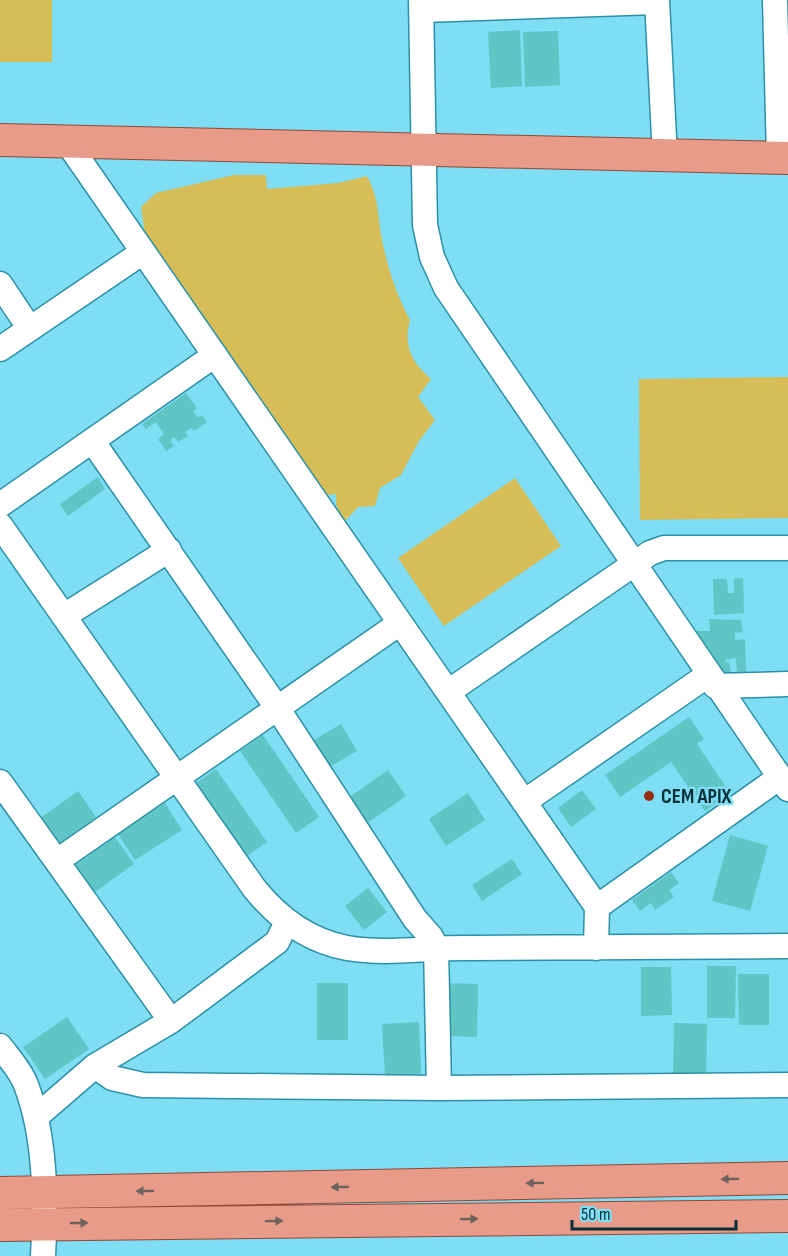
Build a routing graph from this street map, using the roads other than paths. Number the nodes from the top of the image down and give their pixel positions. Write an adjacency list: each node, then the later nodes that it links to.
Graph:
1 (776, 0): 8 (street)
2 (657, 1): 3 (street); 7 (street)
3 (422, 5): 6 (street)
4 (0, 140): 5 (main road)
5 (67, 141): 6 (main road); 9 (street)
6 (424, 151): 7 (main road); 19 (street)
7 (665, 157): 8 (main road)
8 (783, 158)
9 (143, 252): 11 (street); 13 (street)
10 (0, 284): 11 (street)
11 (30, 329): 12 (street)
12 (0, 349)
13 (215, 355): 14 (street); 21 (street)
14 (93, 442): 15 (street); 18 (street)
15 (0, 505)
16 (0, 525): 20 (street)
17 (788, 548): 19 (street)
18 (169, 550): 20 (street); 25 (street)
19 (634, 564): 22 (street); 24 (street)
20 (64, 616): 26 (street)
21 (400, 623): 24 (street); 25 (street)
22 (712, 680): 23 (street); 28 (street); 29 (street)
23 (788, 684)
24 (448, 692): 29 (street)
25 (278, 709): 26 (street); 34 (street)
26 (176, 777): 30 (street); 32 (street)
27 (0, 782): 30 (street)
28 (784, 783): 31 (street)
29 (524, 802): 31 (street)
30 (57, 861): 36 (street)
31 (597, 907): 35 (street)
32 (287, 922): 34 (street); 36 (street)
33 (788, 946): 35 (street)
34 (436, 948): 35 (street); 40 (street)
35 (596, 948)
36 (171, 1021): 38 (street)
37 (0, 1046): 41 (street)
38 (95, 1066): 40 (street); 41 (street)
39 (788, 1085): 40 (street)
40 (439, 1088)
41 (36, 1117): 44 (street)
42 (788, 1178): 44 (main road, one-way to 44)
43 (0, 1193): 44 (main road)
44 (44, 1193): 46 (street)
45 (788, 1216): 46 (main road, one-way to 45)
46 (45, 1224): 47 (main road); 48 (street)
47 (0, 1225)
48 (43, 1256)

